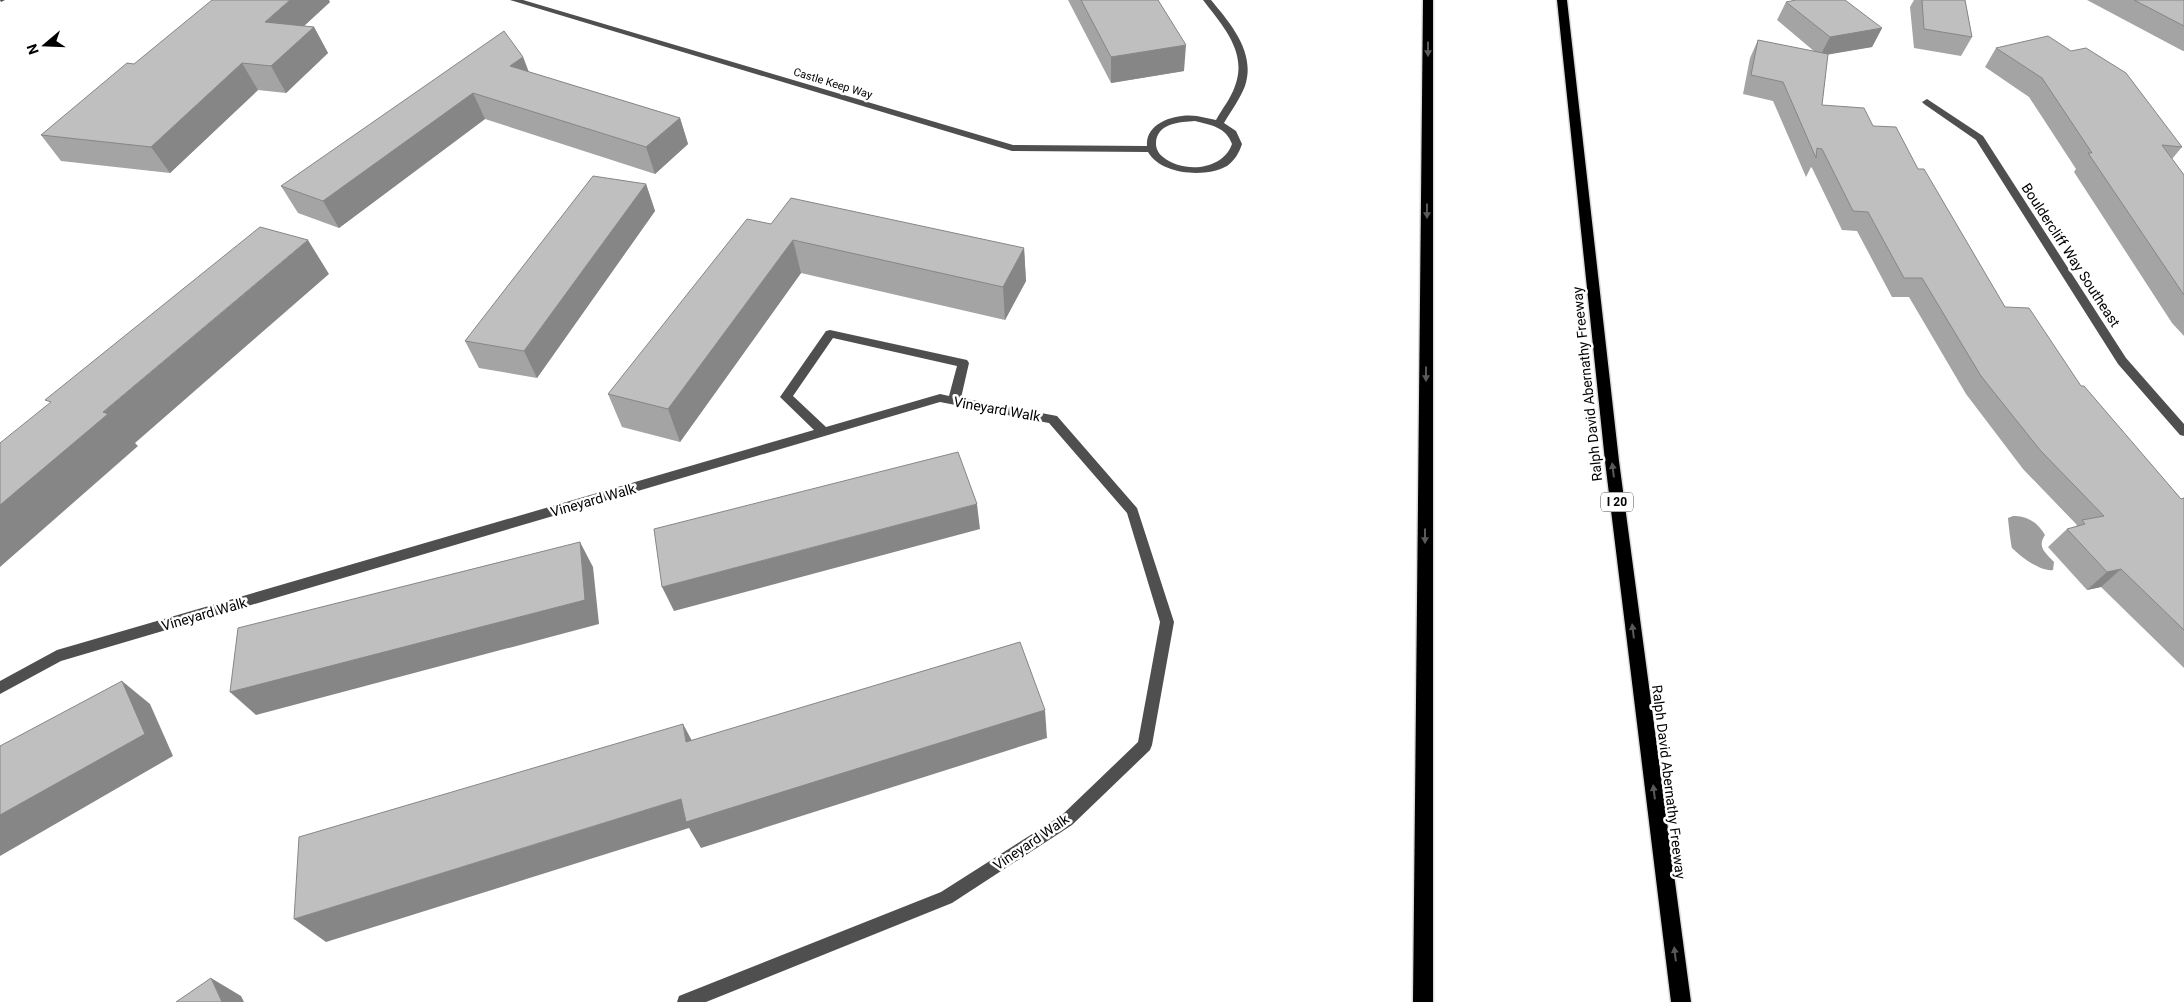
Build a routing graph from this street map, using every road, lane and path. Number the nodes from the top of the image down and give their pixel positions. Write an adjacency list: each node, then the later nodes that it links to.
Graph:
1 (514, 0): 7 (street, Castle Keep Way)
2 (1207, 0): 6 (street)
3 (1428, 0): 13 (highway, one-way to 13)
4 (1562, 0): 14 (highway, Ralph David Abernathy Freeway / I 20, one-way to 4)
5 (1927, 102): 10 (street, Bouldercliff Way Southeast)
6 (1219, 123): 7 (street); 7 (street)
7 (1151, 149)
8 (954, 401): 9 (street, Vineyard Walk); 9 (street); 12 (street, Vineyard Walk)
9 (824, 432): 11 (street, Vineyard Walk)
10 (2184, 432)
11 (0, 688)
12 (685, 1002)
13 (1423, 1002)
14 (1681, 1002)

